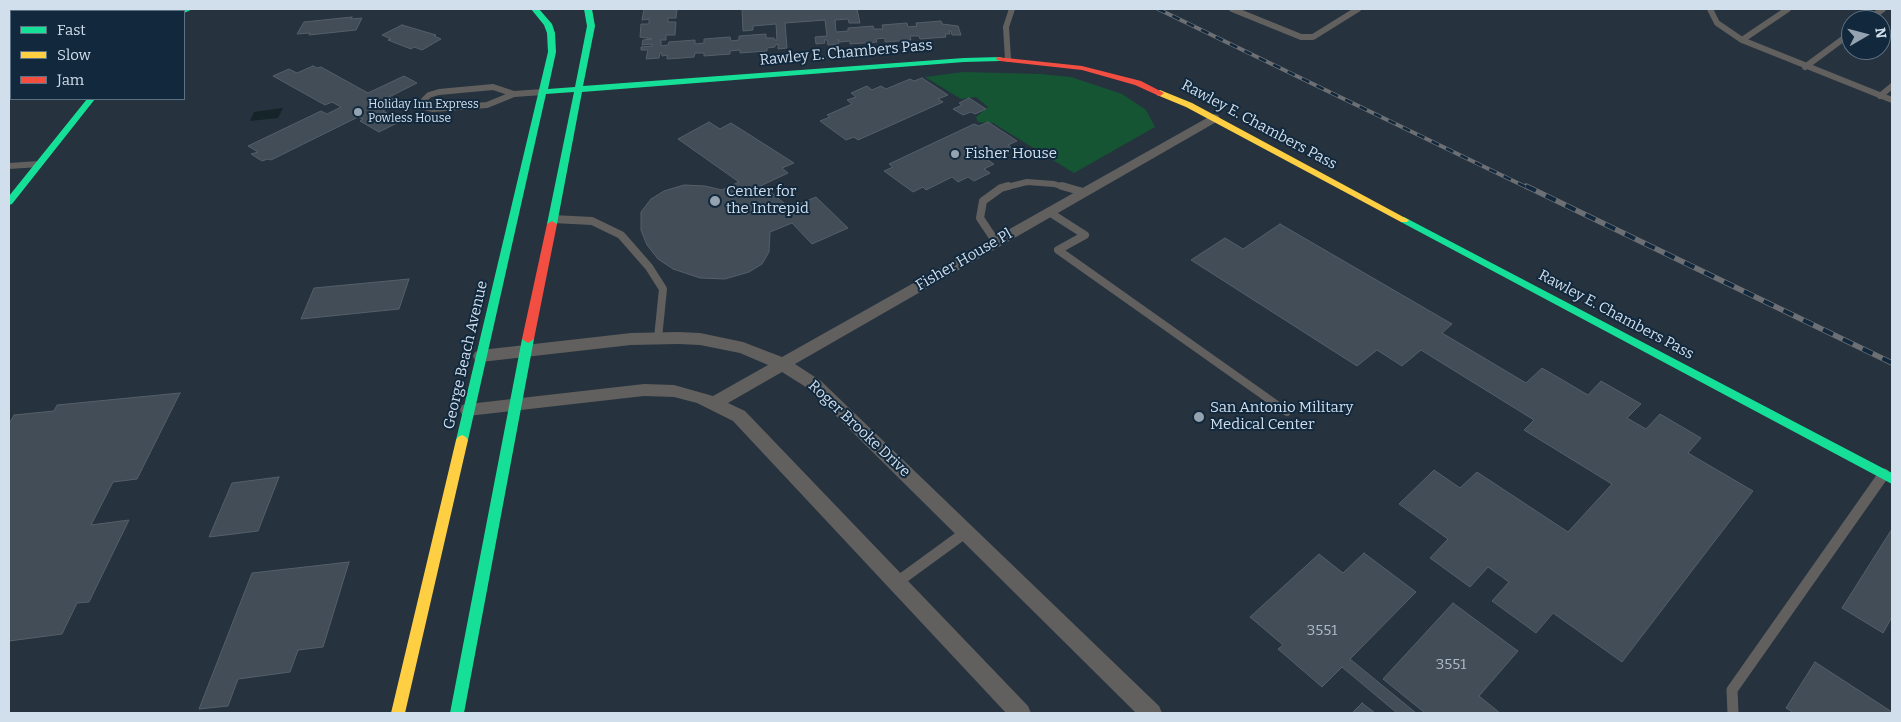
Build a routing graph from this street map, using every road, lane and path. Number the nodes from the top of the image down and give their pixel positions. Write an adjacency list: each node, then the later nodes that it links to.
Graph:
1 (535, 9): 14 (street, George Beach Avenue)
2 (588, 9): 13 (street)
3 (1012, 9): 10 (lane)
4 (1232, 9): 5 (lane)
5 (1358, 9)
6 (1710, 9): 8 (lane)
7 (1788, 9): 8 (lane)
8 (1742, 40): 11 (lane)
9 (1841, 40): 11 (lane)
10 (1008, 59): 13 (street, Rawley E. Chambers Pass); 19 (street, Rawley E. Chambers Pass)
11 (1805, 67): 16 (lane)
12 (1892, 86): 16 (lane)
13 (580, 89): 14 (street, Rawley E. Chambers Pass); 25 (street)
14 (543, 92): 15 (lane); 29 (street, George Beach Avenue)
15 (514, 94): 15 (lane)
16 (1880, 96): 18 (lane)
17 (90, 100): 20 (street)
18 (1892, 100)
19 (1214, 118): 22 (street, Fisher House Pl); 35 (street, Rawley E. Chambers Pass)
20 (40, 164): 21 (lane); 23 (street)
21 (9, 166)
22 (1083, 192): 24 (street, Fisher House Pl); 26 (lane)
23 (9, 202)
24 (1049, 212): 26 (street, Fisher House Pl); 34 (lane)
25 (553, 219): 27 (lane); 28 (street)
26 (996, 242): 30 (street, Fisher House Pl)
27 (658, 338): 28 (street, Roger Brooke Drive); 30 (street, Roger Brooke Drive)
28 (525, 351): 29 (street, Roger Brooke Drive); 31 (street)
29 (481, 356): 33 (street, George Beach Avenue)
30 (783, 364): 32 (street, Fisher House Pl); 36 (street, Roger Brooke Drive)
31 (516, 404): 32 (street); 33 (street); 39 (street)
32 (714, 404): 37 (street)
33 (468, 410): 38 (street, George Beach Avenue)
34 (1287, 412)
35 (1888, 476): 42 (lane)
36 (966, 532): 37 (lane); 41 (street, Roger Brooke Drive)
37 (896, 583): 40 (street)
38 (398, 713)
39 (457, 713)
40 (1020, 713)
41 (1151, 713)
42 (1732, 713)

